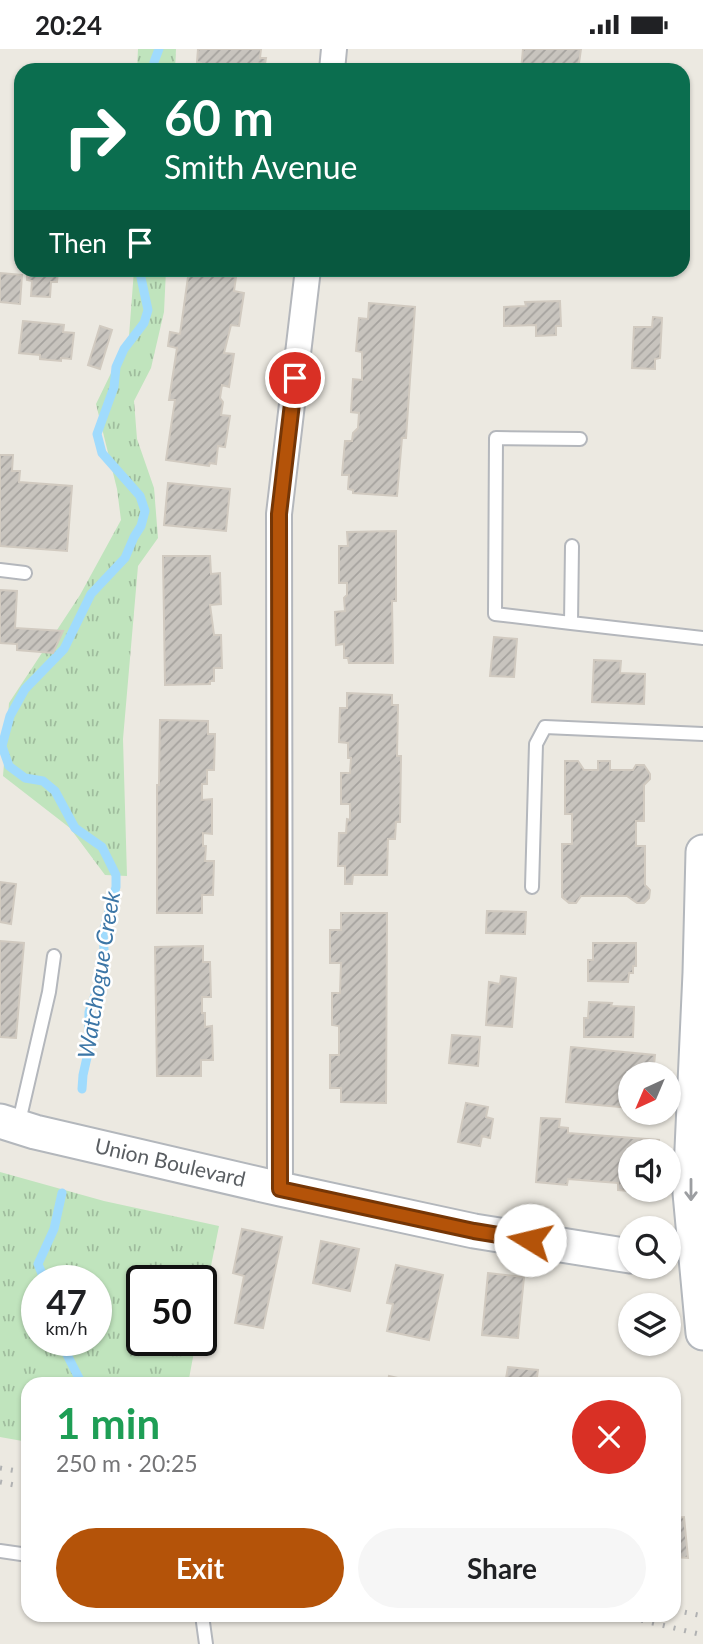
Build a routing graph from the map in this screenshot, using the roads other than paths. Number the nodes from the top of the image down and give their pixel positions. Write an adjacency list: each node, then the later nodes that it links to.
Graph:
1 (307, 277): 14 (street)
2 (579, 439): 6 (lane)
3 (572, 546): 6 (lane)
4 (0, 570): 5 (lane)
5 (25, 573)
6 (571, 623): 7 (lane)
7 (703, 638)
8 (703, 734): 10 (lane)
9 (703, 852): 12 (main road)
10 (532, 887)
11 (54, 957): 13 (lane)
12 (702, 973): 16 (main road, one-way to 16)
13 (9, 1124): 14 (main road, Union Boulevard)
14 (280, 1189): 15 (main road, Union Boulevard)
15 (618, 1254)
16 (690, 1266): 17 (main road)
17 (703, 1333)
18 (0, 1551): 19 (lane)
19 (21, 1554)
20 (203, 1622): 21 (lane)
21 (206, 1644)

